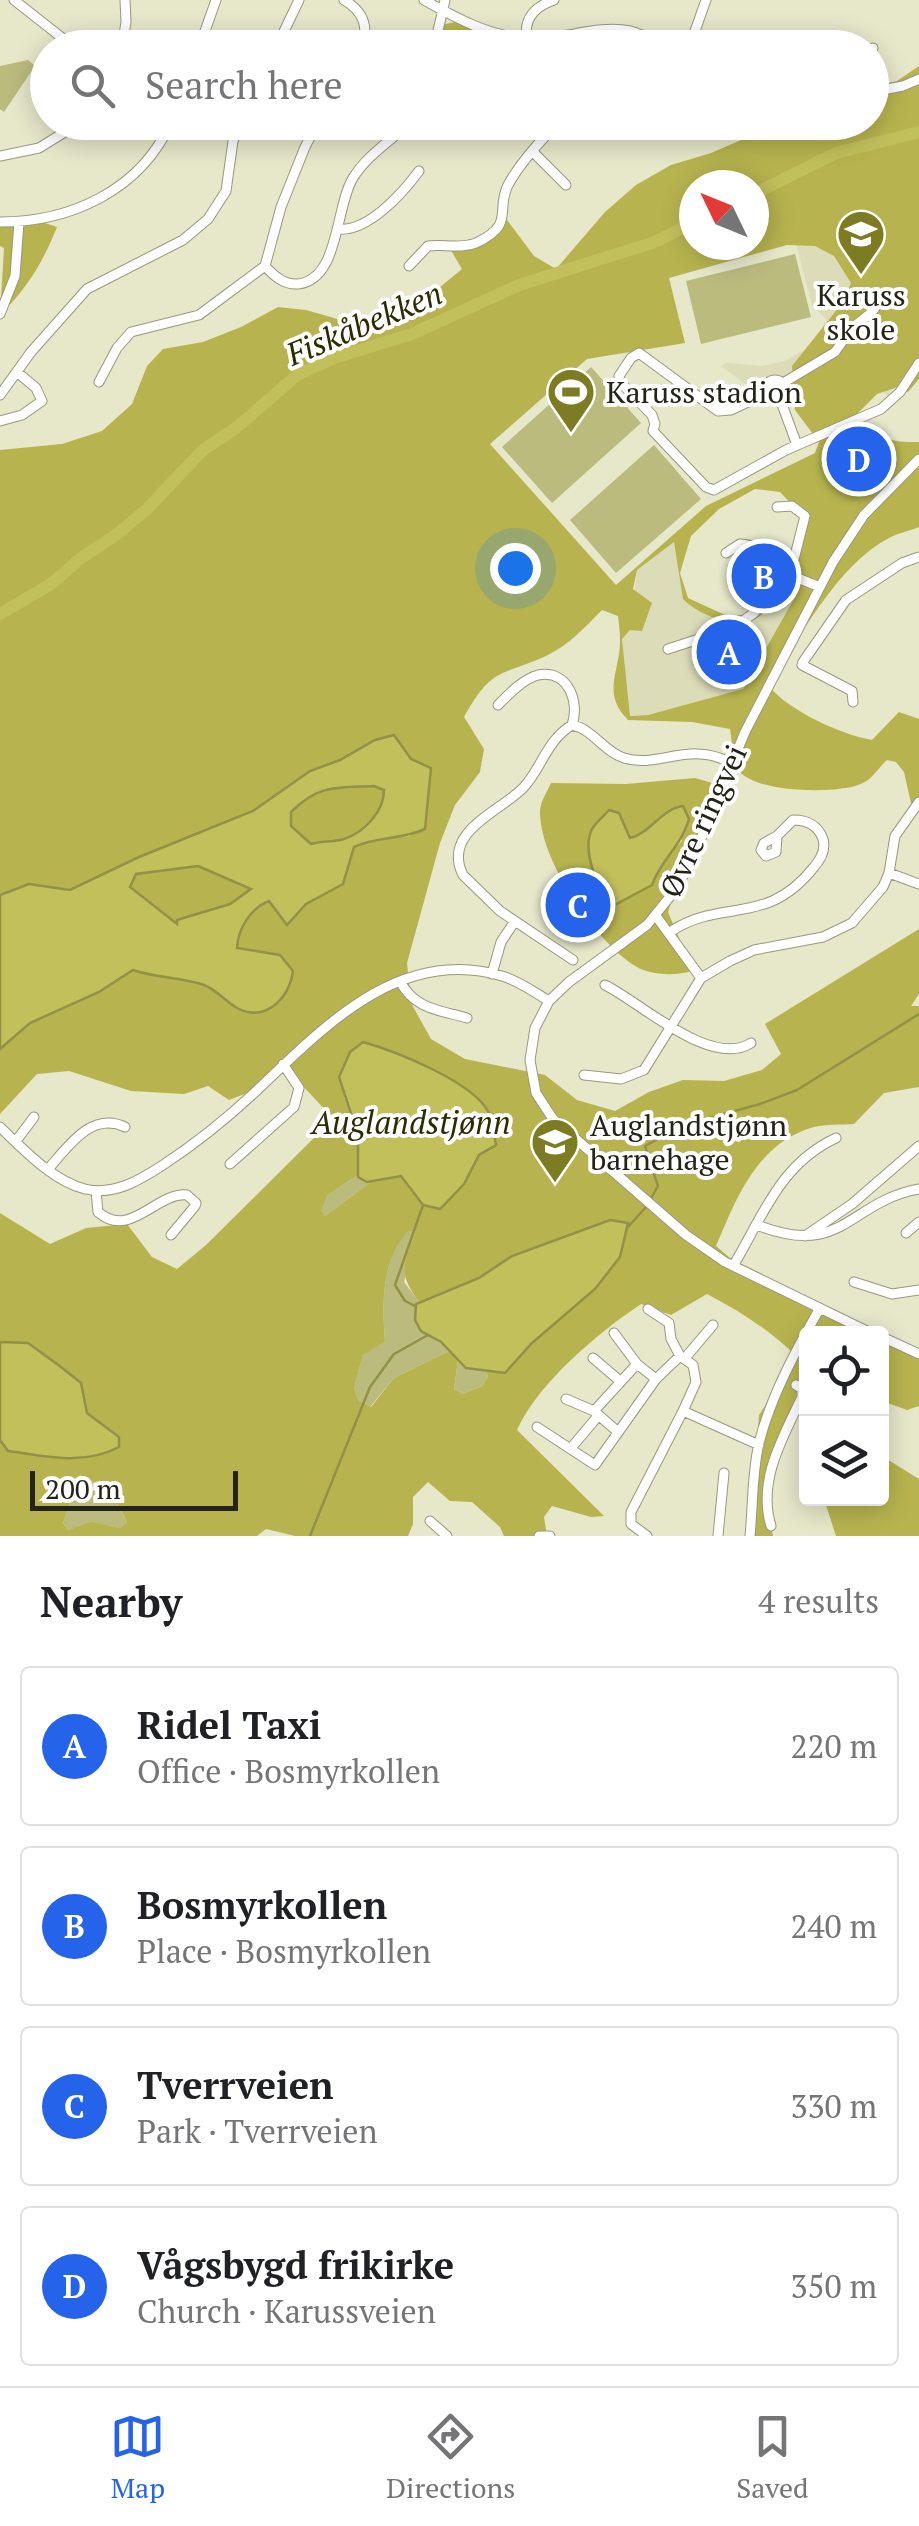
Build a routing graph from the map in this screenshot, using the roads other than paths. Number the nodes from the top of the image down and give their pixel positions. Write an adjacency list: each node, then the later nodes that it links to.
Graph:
1 (14, 0): 10 (street)
2 (125, 0): 11 (street)
3 (216, 0): 12 (street)
4 (299, 0): 13 (street)
5 (344, 0): 14 (street)
6 (424, 0): 9 (street)
7 (554, 0): 17 (street)
8 (706, 0): 18 (street)
9 (444, 5): 15 (street); 16 (street)
10 (53, 30)
11 (125, 30)
12 (205, 30)
13 (285, 30)
14 (365, 30)
15 (438, 30)
16 (483, 30)
17 (525, 30)
18 (695, 30)
19 (919, 80): 20 (street)
20 (889, 89)
21 (53, 140): 28 (street)
22 (160, 140): 32 (street)
23 (232, 140): 40 (street)
24 (308, 140): 35 (street)
25 (391, 140): 33 (street)
26 (545, 140): 27 (street)
27 (534, 153): 30 (street); 36 (street)
28 (0, 156)
29 (419, 171): 33 (street)
30 (566, 185)
31 (2, 222): 32 (street); 34 (street)
32 (19, 222): 34 (street)
33 (337, 229): 35 (street)
34 (16, 256): 38 (street)
35 (265, 266): 41 (street)
36 (409, 266)
37 (881, 298): 42 (street)
38 (0, 314)
39 (919, 363): 47 (street)
40 (17, 372): 44 (street); 46 (street)
41 (99, 382)
42 (783, 383): 43 (street); 45 (street)
43 (765, 394): 45 (street); 47 (street)
44 (0, 395)
45 (780, 399): 47 (street)
46 (0, 421)
47 (798, 445)
48 (919, 459): 53 (street, Øvre ringvei)
49 (777, 507): 52 (street)
50 (726, 553): 52 (street)
51 (919, 557): 55 (street)
52 (790, 575): 53 (street); 54 (street)
53 (820, 587): 58 (street, Øvre ringvei)
54 (668, 649)
55 (852, 702)
56 (498, 705): 57 (street)
57 (572, 725): 58 (street); 64 (street)
58 (731, 763): 63 (street, Øvre ringvei)
59 (919, 802): 61 (street)
60 (778, 836): 65 (street)
61 (890, 873): 62 (street); 68 (street)
62 (919, 884)
63 (656, 916): 65 (street); 71 (street, Øvre ringvei)
64 (515, 921): 66 (street); 67 (street)
65 (670, 932): 68 (street)
66 (573, 960)
67 (492, 974): 69 (street); 71 (street)
68 (701, 978): 73 (street)
69 (400, 981): 72 (street); 75 (street)
70 (605, 986): 73 (street)
71 (549, 1001): 92 (street, Øvre ringvei)
72 (467, 1018)
73 (671, 1028): 74 (street); 76 (street)
74 (752, 1043)
75 (283, 1064): 83 (street); 86 (street)
76 (584, 1076)
77 (34, 1118): 81 (street)
78 (0, 1126): 81 (street)
79 (125, 1127): 84 (street)
80 (836, 1138): 88 (street)
81 (16, 1141): 84 (street)
82 (919, 1146): 91 (street)
83 (230, 1164)
84 (49, 1168): 86 (street)
85 (919, 1189): 91 (street)
86 (96, 1191): 90 (street)
87 (919, 1222): 89 (street)
88 (757, 1225): 91 (street); 92 (street)
89 (906, 1234)
90 (171, 1235)
91 (803, 1238)
92 (733, 1266): 95 (street, Øvre ringvei)
93 (854, 1282): 94 (street)
94 (919, 1290)
95 (820, 1308): 98 (street, Øvre ringvei); 113 (street)
96 (648, 1309): 102 (street)
97 (714, 1325): 102 (street)
98 (857, 1326)
99 (614, 1333): 104 (street)
100 (889, 1340): 101 (street)
101 (919, 1354)
102 (682, 1357): 105 (street); 109 (street)
103 (593, 1358): 106 (street)
104 (637, 1364): 105 (street); 106 (street)
105 (656, 1379): 112 (street)
106 (620, 1380): 110 (street)
107 (796, 1385): 117 (street)
108 (566, 1399): 110 (street)
109 (683, 1411): 113 (street); 121 (street)
110 (596, 1413): 112 (street); 114 (street)
111 (538, 1428): 114 (street)
112 (618, 1432): 114 (street)
113 (759, 1444): 123 (street)
114 (571, 1448)
115 (724, 1474): 122 (street)
116 (430, 1521): 118 (street)
117 (770, 1526)
118 (447, 1536)
119 (540, 1536): 120 (street)
120 (550, 1536)
121 (647, 1536)
122 (718, 1536)
123 (750, 1536)

